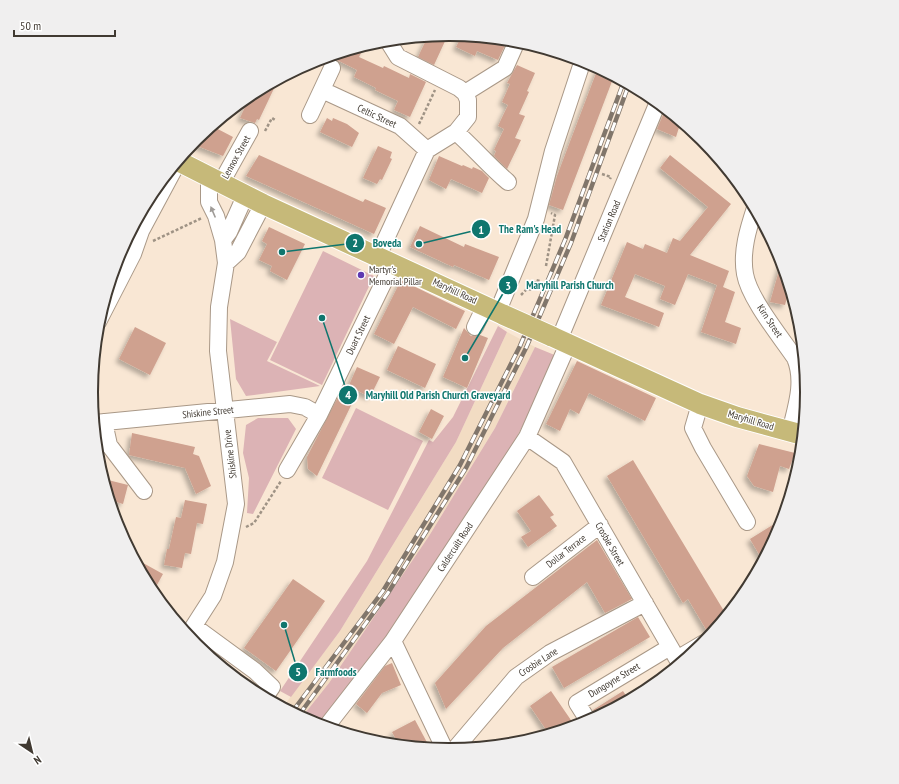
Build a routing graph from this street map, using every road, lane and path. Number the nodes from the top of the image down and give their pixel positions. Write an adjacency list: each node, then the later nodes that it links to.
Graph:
1 (391, 46): 5 (street)
2 (514, 47): 7 (street)
3 (580, 67): 28 (street)
4 (332, 68): 6 (street)
5 (441, 77): 7 (street); 12 (path)
6 (322, 90): 9 (street); 12 (street, Celtic Street)
7 (465, 93): 11 (street)
8 (655, 108): 30 (street, Station Road)
9 (310, 115)
10 (250, 131): 15 (street, Lennox Street)
11 (456, 132): 13 (street); 16 (street)
12 (413, 137): 13 (street, Celtic Street)
13 (427, 150): 23 (street)
14 (183, 165): 15 (main road, Maryhill Road)
15 (215, 181): 18 (main road, Maryhill Road); 21 (street, Shiskine Drive, one-way to 15)
16 (508, 182)
17 (164, 188): 22 (street)
18 (254, 200): 21 (street); 23 (main road, Maryhill Road); 24 (street)
19 (203, 214): 22 (path)
20 (753, 217): 32 (street, Kirn Street)
21 (223, 240): 24 (street, Shiskine Drive)
22 (130, 250): 25 (street)
23 (386, 260): 28 (main road, Maryhill Road); 35 (street, Duart Street)
24 (226, 263): 34 (street, Shiskine Drive)
25 (117, 280)
26 (540, 282): 27 (path)
27 (519, 298)
28 (496, 311): 29 (street); 30 (main road, Maryhill Road, bridge)
29 (475, 327)
30 (559, 340): 33 (main road, Maryhill Road); 39 (street, Caldercuilt Road)
31 (800, 385): 38 (street, Kirn Street)
32 (800, 385)
33 (700, 404): 38 (main road, Maryhill Road); 42 (street)
34 (225, 410): 35 (street, Shiskine Street); 36 (street, Shiskine Street); 44 (street, Shiskine Drive)
35 (319, 415): 40 (street, Duart Street)
36 (99, 422)
37 (100, 425): 41 (street)
38 (797, 434)
39 (527, 437): 43 (street, Crosbie Street); 49 (street, Caldercuilt Road)
40 (287, 470): 44 (path)
41 (144, 491)
42 (747, 522)
43 (600, 525): 45 (street, Dollar Terrace); 46 (street, Crosbie Street)
44 (230, 535): 47 (street, Shiskine Drive)
45 (533, 577)
46 (644, 603): 50 (street, Crosbie Street); 55 (street, Crosbie Lane)
47 (192, 631)
48 (194, 633): 51 (street)
49 (394, 641): 53 (street, Caldercuilt Road); 54 (street)
50 (676, 657): 52 (street, Dungoyne Street)
51 (268, 692)
52 (585, 716)
53 (330, 722)
54 (442, 743)
55 (460, 743)

